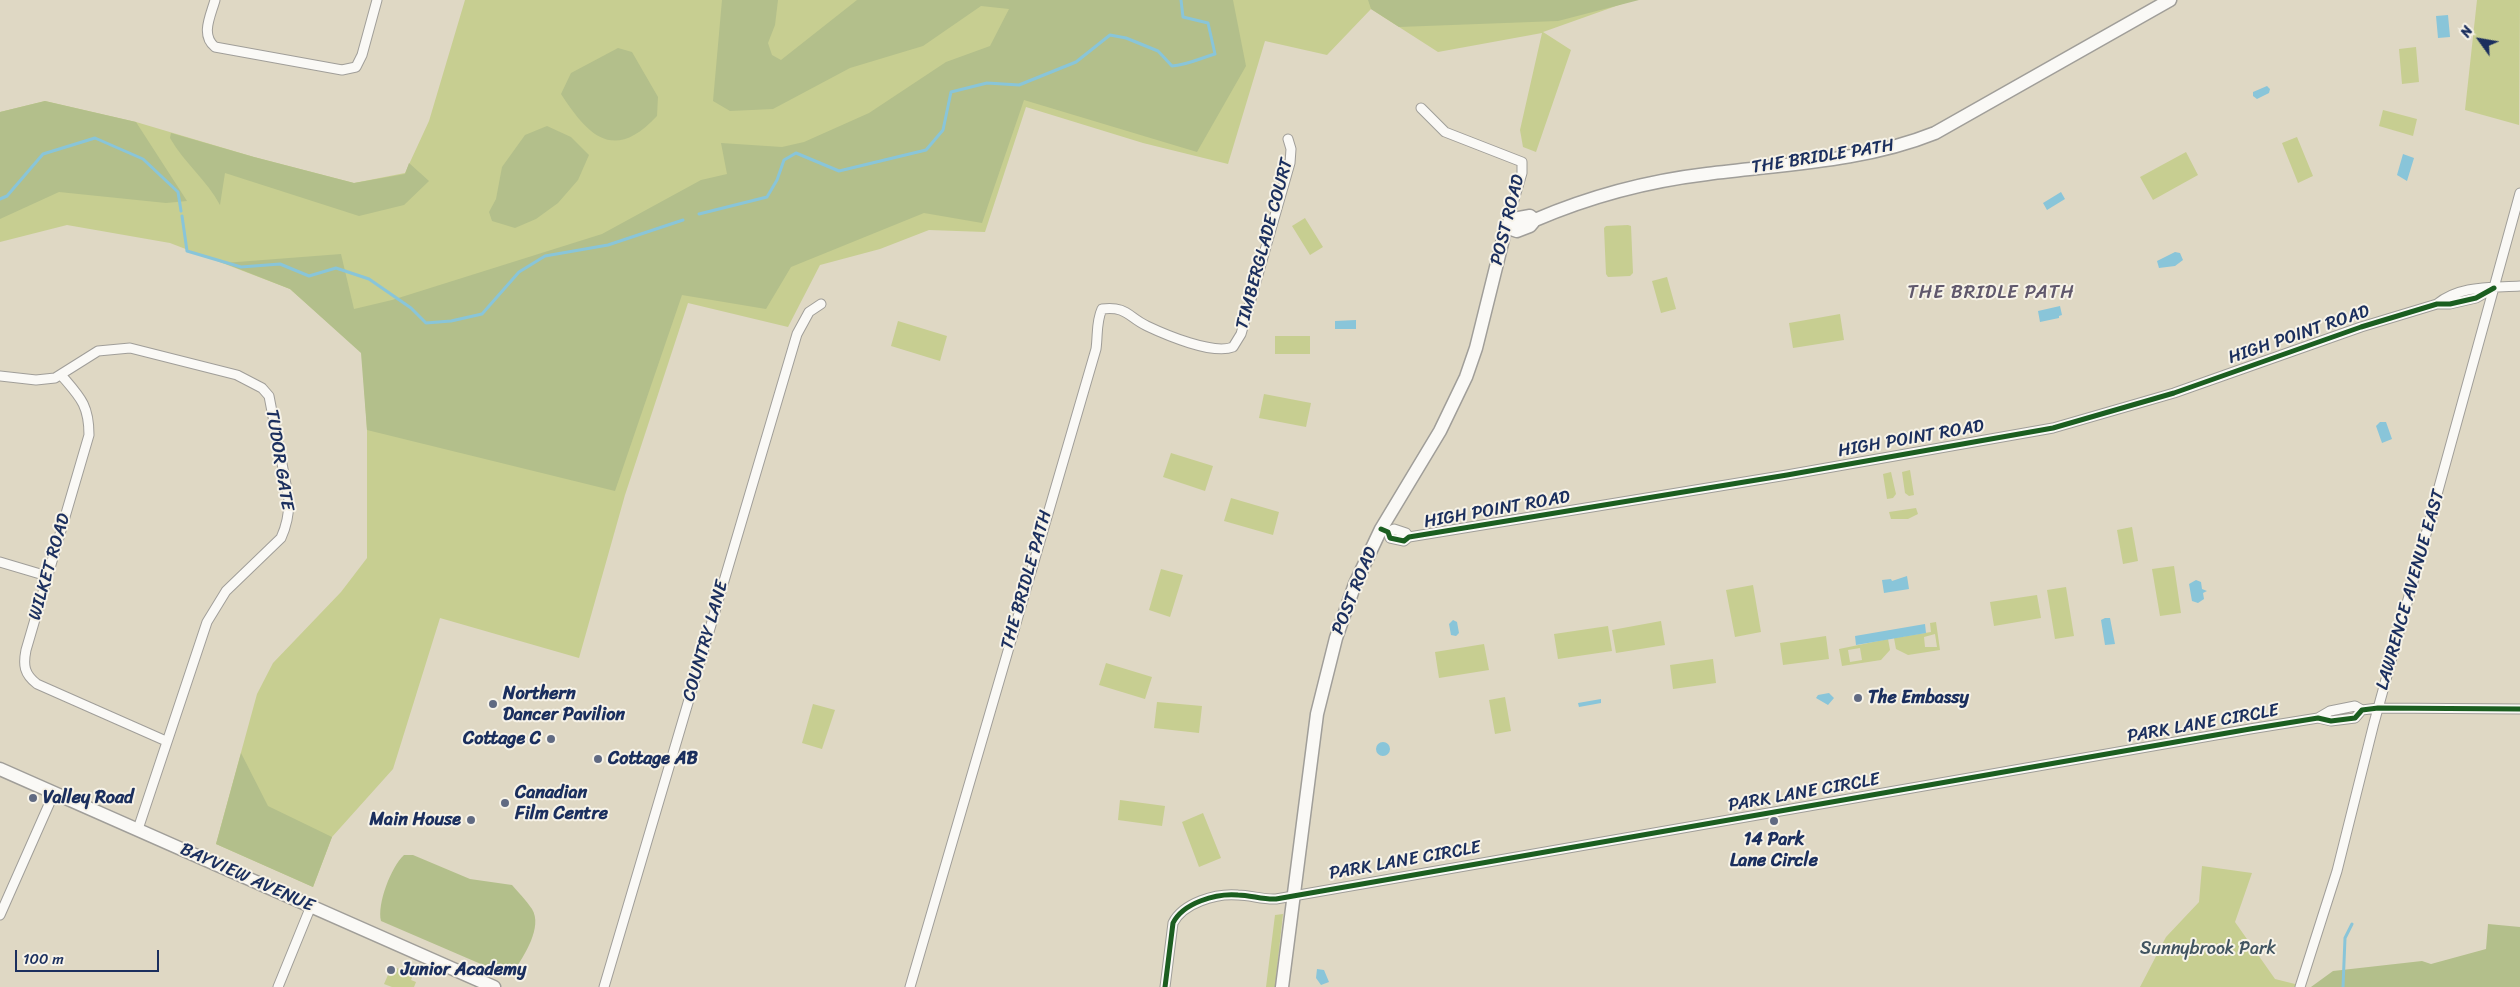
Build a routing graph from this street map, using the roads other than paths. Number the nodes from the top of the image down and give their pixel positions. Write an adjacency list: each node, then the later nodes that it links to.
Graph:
1 (215, 0): 2 (street)
2 (377, 0)
3 (2170, 0): 7 (street, THE BRIDLE PATH)
4 (1421, 108): 7 (street, POST ROAD)
5 (1288, 139): 11 (street, TIMBERGLADE COURT)
6 (2520, 194): 9 (street, LAWRENCE AVENUE EAST)
7 (1506, 227): 14 (street, POST ROAD)
8 (2520, 286): 9 (street, HIGH POINT ROAD)
9 (2494, 288): 14 (street, HIGH POINT ROAD); 17 (street, LAWRENCE AVENUE EAST)
10 (821, 304): 28 (street, COUNTRY LANE)
11 (1233, 347): 29 (street, THE BRIDLE PATH)
12 (0, 376): 13 (street)
13 (62, 376): 16 (street, WILKET ROAD); 19 (street, TUDOR GATE)
14 (1384, 531): 23 (street, POST ROAD)
15 (0, 562): 16 (street)
16 (47, 576): 19 (street, WILKET ROAD)
17 (2378, 708): 18 (street, PARK LANE CIRCLE); 23 (street, PARK LANE CIRCLE); 32 (street, LAWRENCE AVENUE EAST)
18 (2520, 710)
19 (166, 741): 22 (street, TUDOR GATE)
20 (0, 769): 21 (street, BAYVIEW AVENUE)
21 (54, 792): 22 (street, BAYVIEW AVENUE); 25 (street)
22 (138, 829): 24 (street, BAYVIEW AVENUE)
23 (1294, 895): 30 (street, PARK LANE CIRCLE); 31 (street, POST ROAD)
24 (310, 906): 26 (street); 27 (street, BAYVIEW AVENUE)
25 (0, 915)
26 (278, 987)
27 (494, 987)
28 (604, 987)
29 (910, 987)
30 (1165, 987)
31 (1282, 987)
32 (2300, 987)

